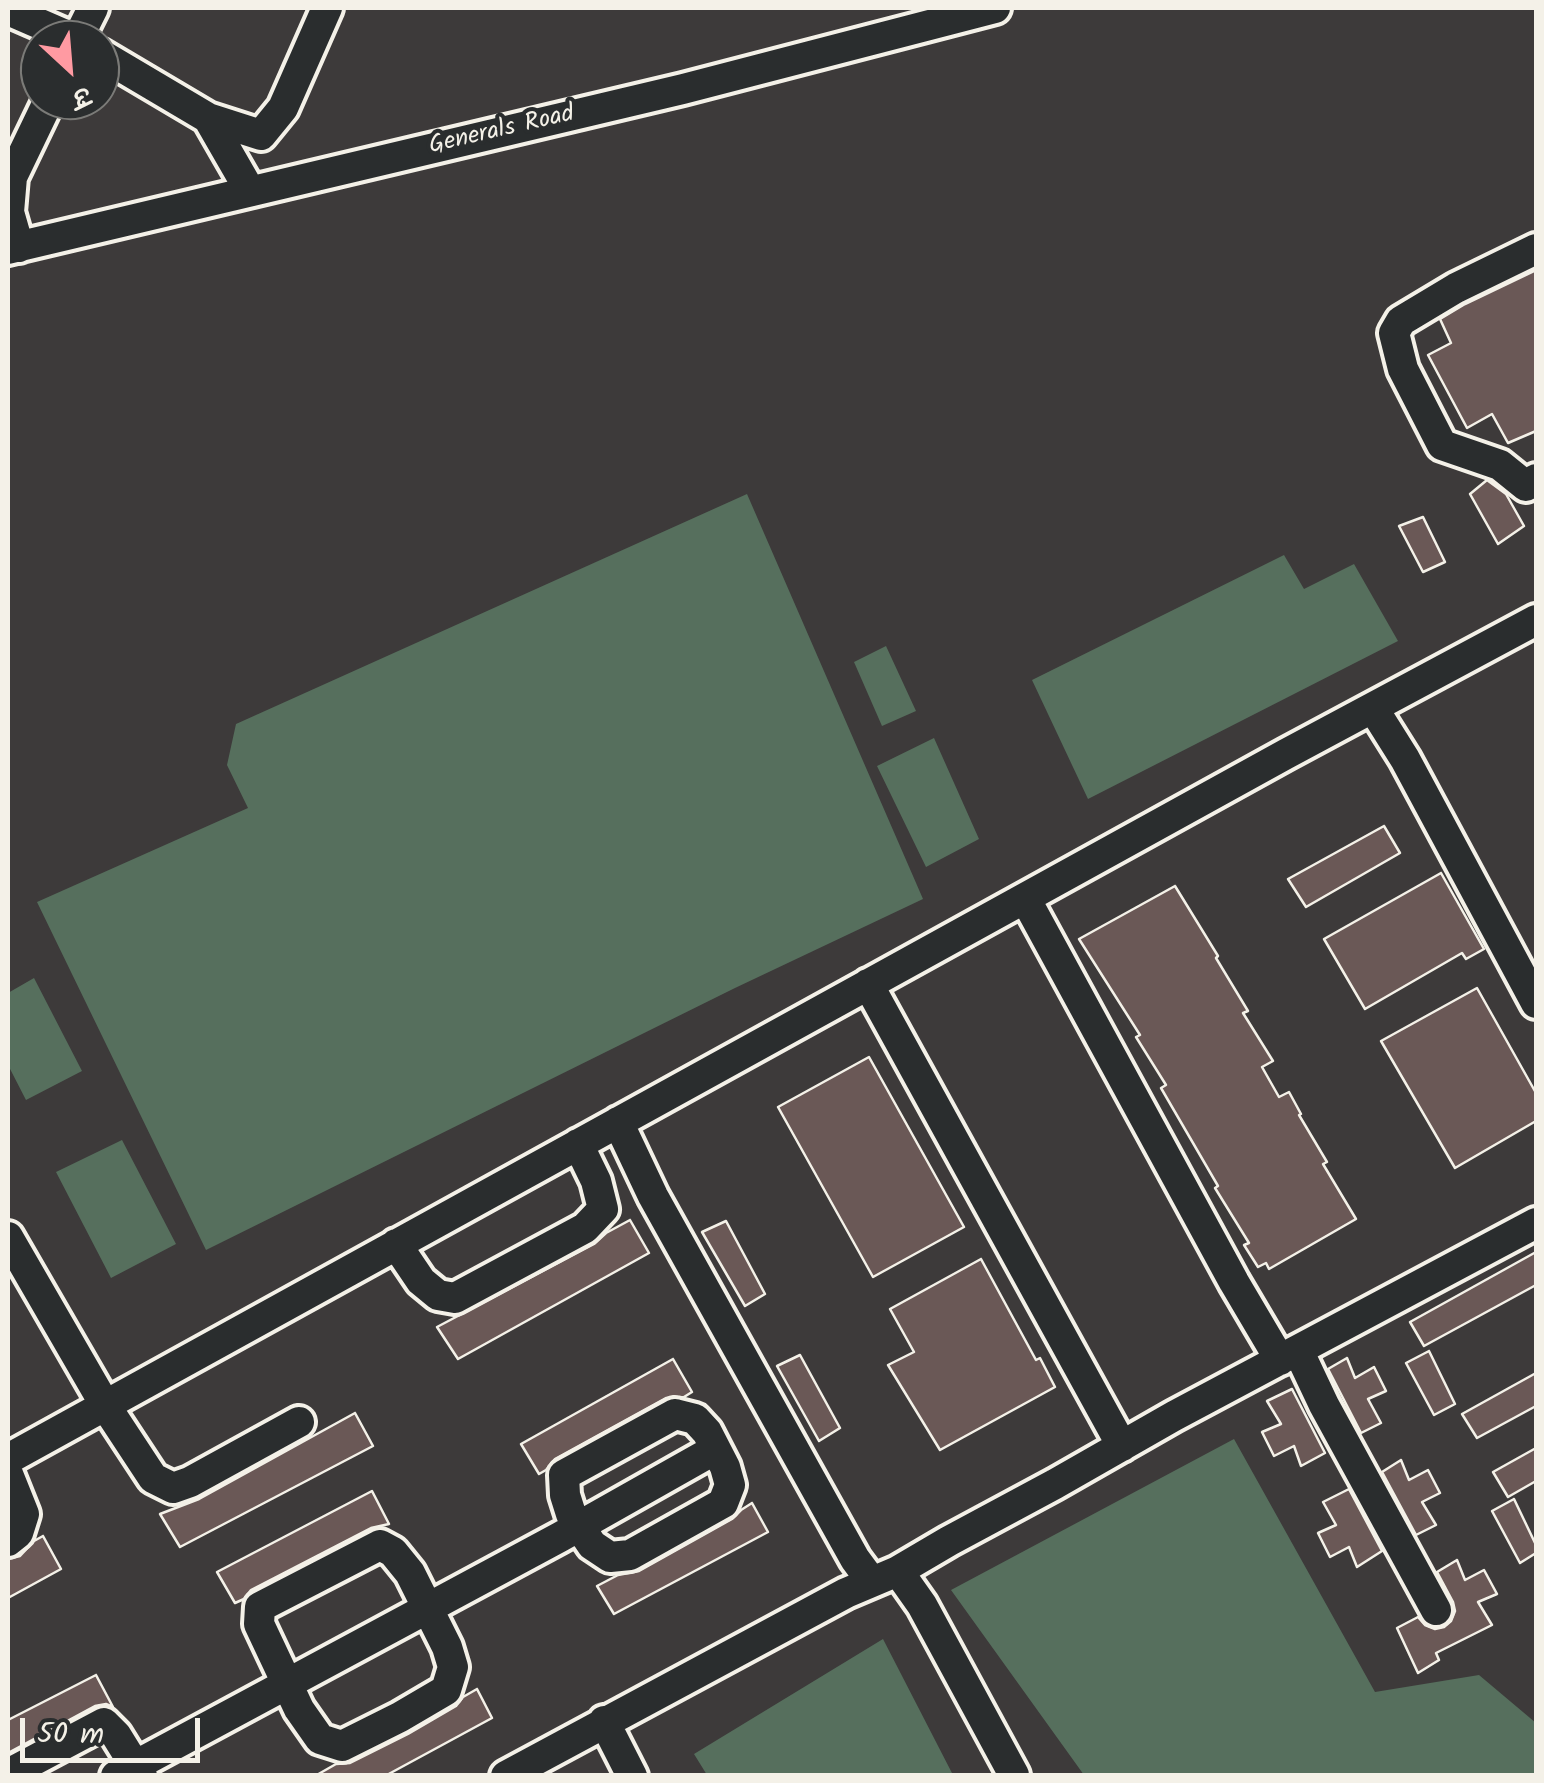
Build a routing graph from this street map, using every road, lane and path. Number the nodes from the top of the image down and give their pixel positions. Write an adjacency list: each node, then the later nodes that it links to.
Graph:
1 (327, 8): 6 (street)
2 (985, 9): 8 (street, Generals Road)
3 (8, 10): 4 (street)
4 (31, 20)
5 (120, 66): 6 (street)
6 (208, 118): 8 (street)
7 (40, 120): 9 (street)
8 (250, 191): 9 (street, Generals Road)
9 (13, 248)
10 (1536, 249): 11 (street)
11 (1533, 491)
12 (1536, 620): 13 (street)
13 (1372, 708): 14 (street); 16 (street)
14 (1025, 898): 15 (street); 22 (street)
15 (868, 984): 17 (street); 25 (street)
16 (1536, 1003)
17 (618, 1122): 18 (street); 31 (street)
18 (578, 1144): 20 (street); 20 (street)
19 (1536, 1223): 22 (street)
20 (396, 1244): 23 (street)
21 (12, 1253): 23 (street)
22 (1289, 1355): 25 (street); 33 (street)
23 (105, 1406): 24 (street); 27 (street)
24 (299, 1422)
25 (1122, 1446): 31 (street)
26 (714, 1450): 29 (street); 29 (street); 29 (street)
27 (8, 1459)
28 (8, 1474): 30 (street)
29 (579, 1526): 32 (street)
30 (8, 1541)
31 (885, 1577): 35 (street); 38 (street)
32 (427, 1608): 34 (street); 34 (street); 34 (street)
33 (1436, 1610)
34 (286, 1684): 36 (street)
35 (604, 1722): 39 (street); 40 (street)
36 (132, 1772): 37 (street)
37 (8, 1774)
38 (1014, 1775)
39 (506, 1776)
40 (632, 1776)

